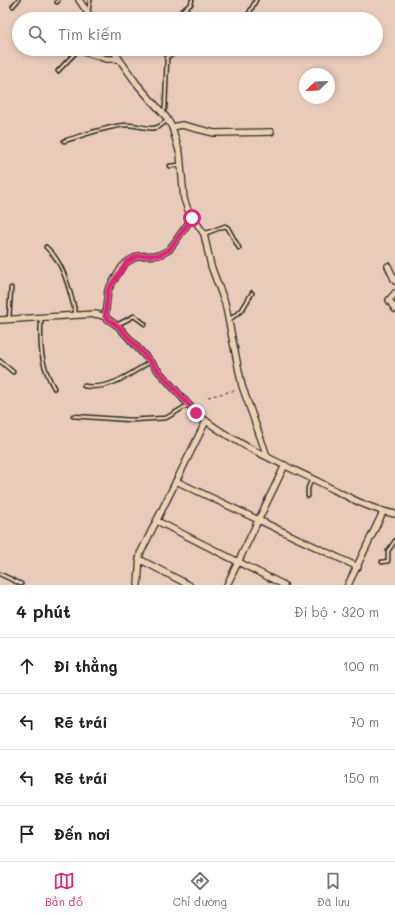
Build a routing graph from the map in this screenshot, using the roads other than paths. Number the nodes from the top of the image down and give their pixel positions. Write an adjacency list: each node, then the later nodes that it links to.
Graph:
1 (18, 0): 6 (lane)
2 (79, 0): 8 (street)
3 (90, 0): 9 (lane)
4 (192, 0): 7 (lane)
5 (256, 0): 10 (lane)
6 (13, 6)
7 (182, 11)
8 (87, 12)
9 (88, 12)
10 (250, 12)
11 (71, 56): 16 (lane)
12 (97, 56): 15 (street)
13 (117, 56): 15 (street)
14 (170, 56): 17 (lane)
15 (119, 59): 17 (street)
16 (58, 71)
17 (162, 113): 18 (street)
18 (168, 120): 19 (street); 21 (lane)
19 (172, 127): 20 (street); 22 (street)
20 (271, 132)
21 (64, 141)
22 (181, 164): 23 (lane); 24 (street)
23 (170, 166)
24 (192, 218): 25 (street); 36 (street)
25 (204, 234): 27 (lane); 39 (street)
26 (46, 247): 34 (lane)
27 (239, 248)
28 (388, 266): 29 (street)
29 (395, 281)
30 (11, 288): 38 (lane)
31 (395, 293): 33 (street)
32 (252, 294): 39 (lane)
33 (395, 310)
34 (76, 314): 35 (street); 36 (street)
35 (41, 317): 38 (street); 46 (lane)
36 (105, 317): 41 (street)
37 (0, 320): 38 (street)
38 (9, 320)
39 (229, 320): 50 (street)
40 (145, 324): 41 (lane)
41 (117, 325): 43 (street)
42 (0, 361): 44 (lane)
43 (150, 362): 45 (lane); 47 (street)
44 (12, 372)
45 (84, 386)
46 (54, 388)
47 (189, 404): 48 (lane); 49 (street)
48 (73, 416)
49 (206, 421): 50 (street); 53 (street)
50 (267, 456): 51 (street)
51 (285, 465): 52 (street); 57 (street)
52 (312, 478): 54 (lane); 55 (street)
53 (176, 482): 57 (street); 58 (street)
54 (308, 496)
55 (383, 512): 56 (street); 63 (street)
56 (395, 514)
57 (259, 519): 61 (street); 63 (street)
58 (157, 521): 60 (street); 61 (street)
59 (395, 541): 62 (lane)
60 (139, 559): 66 (street); 67 (street)
61 (238, 562): 68 (street); 69 (street)
62 (382, 562)
63 (358, 567): 70 (street)
64 (0, 574): 65 (lane)
65 (21, 584)
66 (138, 585)
67 (190, 585)
68 (227, 585)
69 (284, 585)
70 (348, 585)

